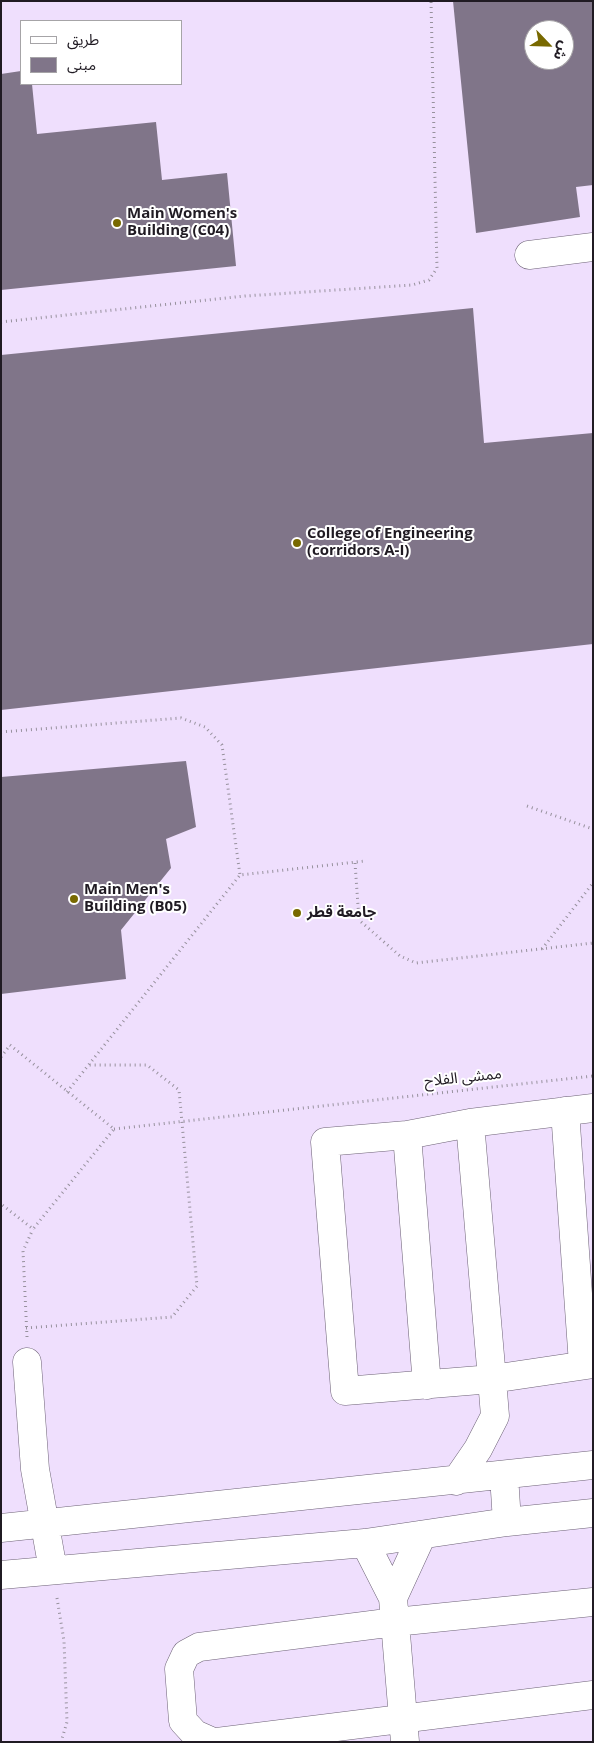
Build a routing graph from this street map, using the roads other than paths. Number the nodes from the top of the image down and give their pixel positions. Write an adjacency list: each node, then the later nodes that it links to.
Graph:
1 (593, 247): 2 (street)
2 (528, 255)
3 (593, 1108): 4 (street)
4 (565, 1111): 5 (street); 8 (street)
5 (470, 1124): 6 (street); 9 (street)
6 (407, 1135): 10 (street); 10 (street)
7 (28, 1362): 16 (street)
8 (588, 1364): 9 (street)
9 (492, 1379): 10 (street); 13 (street)
10 (427, 1384)
11 (593, 1465): 12 (street)
12 (504, 1475): 13 (street); 15 (street)
13 (456, 1481): 16 (street)
14 (593, 1513): 15 (street)
15 (507, 1522): 18 (street)
16 (46, 1524): 17 (street); 20 (street)
17 (1, 1528)
18 (422, 1535): 19 (street); 23 (street)
19 (365, 1543): 20 (street); 23 (street)
20 (53, 1570): 21 (street)
21 (1, 1575)
22 (593, 1602): 23 (street)
23 (394, 1610): 26 (street); 28 (street)
24 (593, 1695): 25 (street); 26 (street)
25 (593, 1699)
26 (405, 1730): 27 (street)
27 (258, 1739): 29 (street)
28 (212, 1742)
29 (217, 1742)

